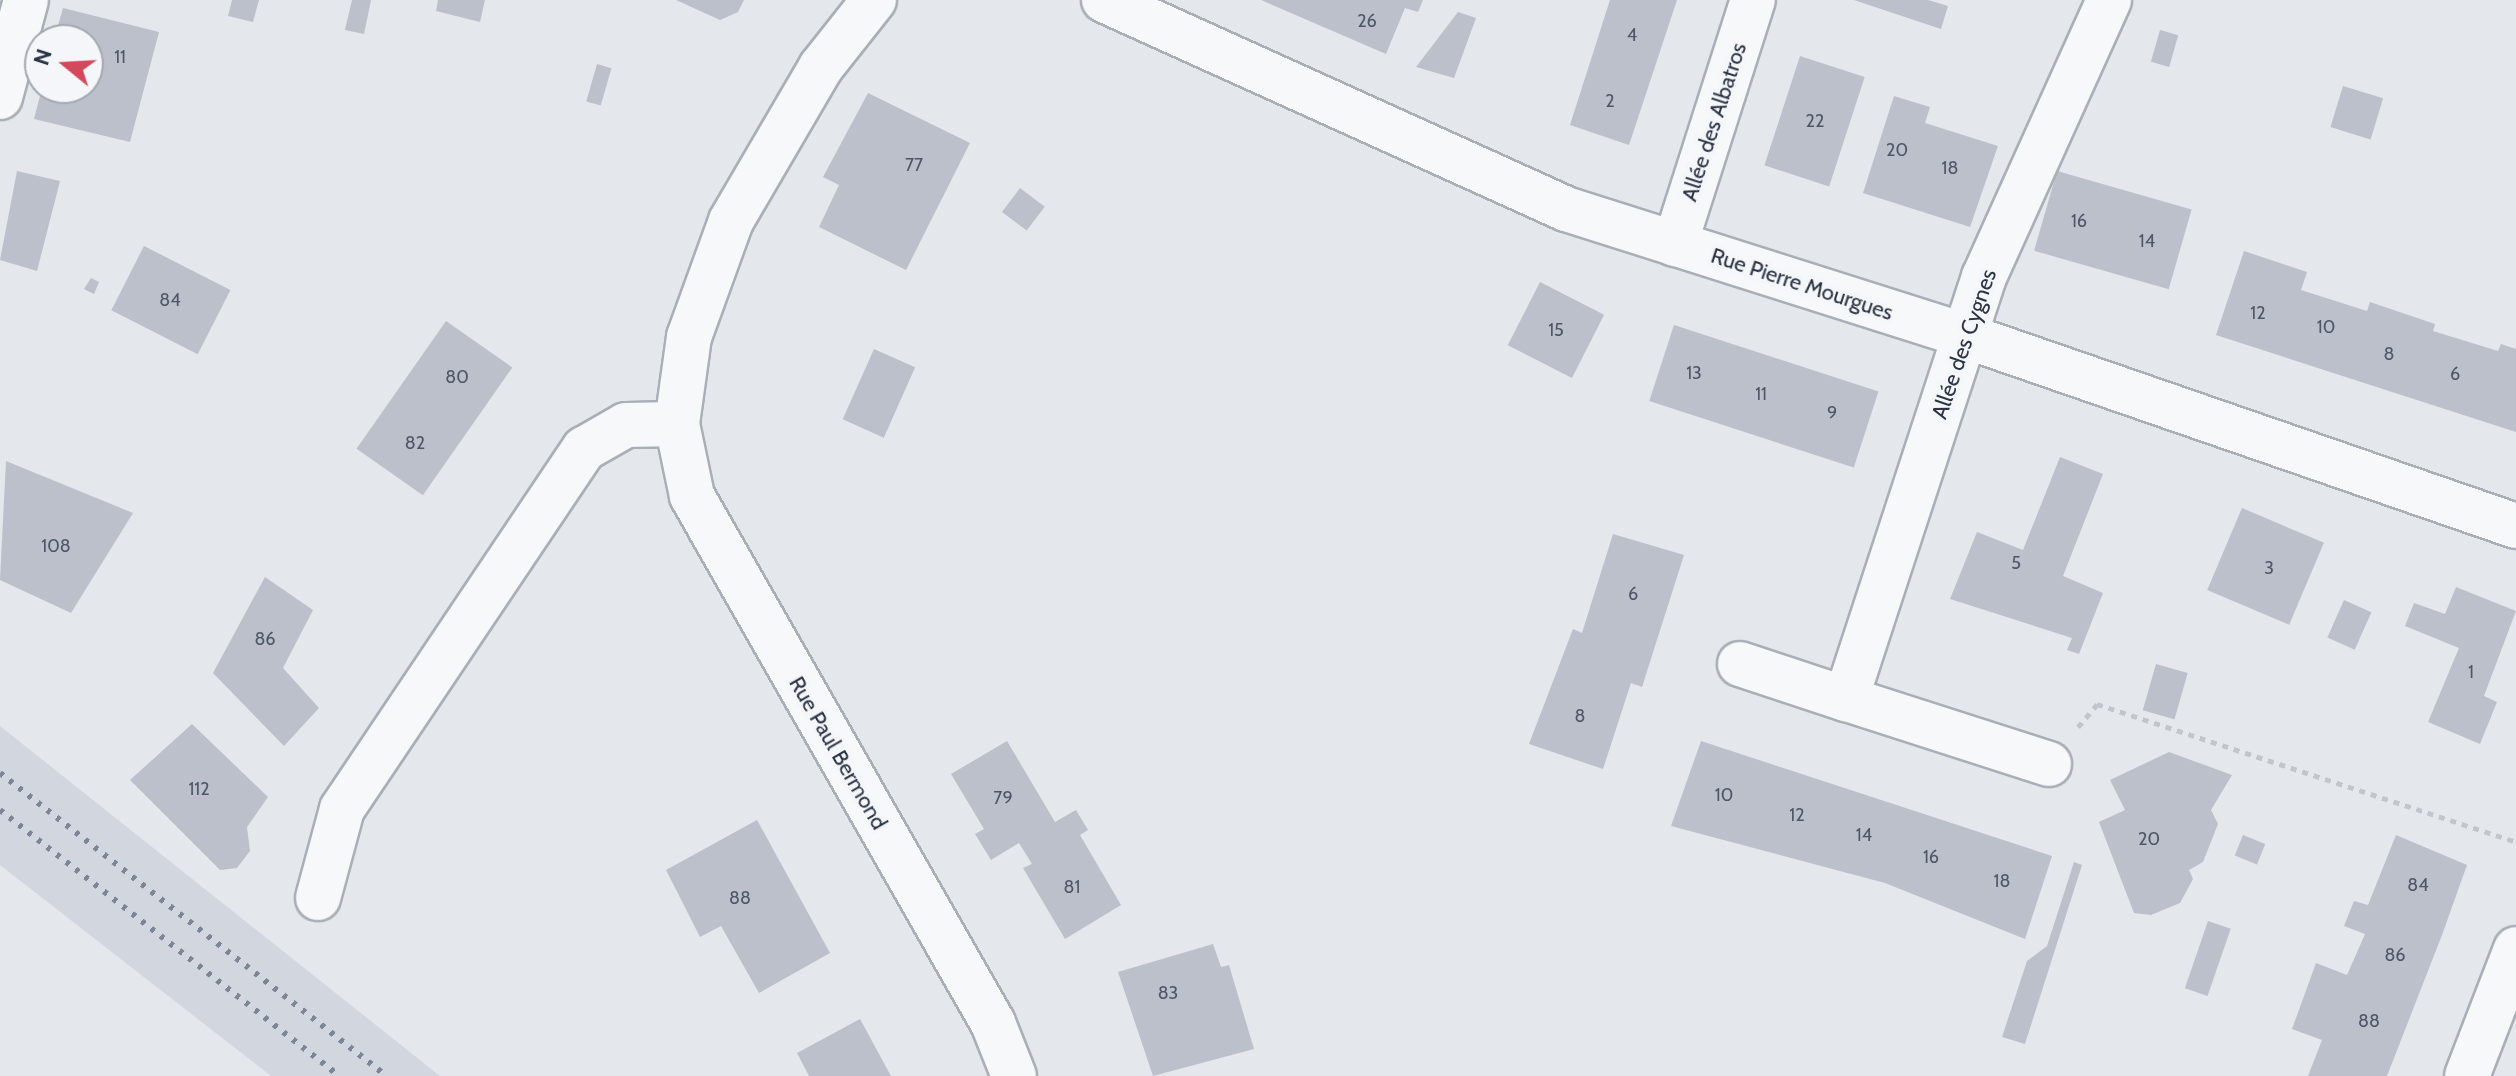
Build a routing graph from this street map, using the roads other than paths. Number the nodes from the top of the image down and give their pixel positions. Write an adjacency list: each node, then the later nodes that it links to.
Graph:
1 (26, 0): 6 (street)
2 (874, 0): 9 (street, Rue Paul Bermond)
3 (1104, 0): 7 (street, Rue Pierre Mourgues)
4 (1753, 0): 7 (street, Allée des Albatros)
5 (2109, 0): 8 (street, Allée des Cygnes)
6 (0, 97)
7 (1675, 244): 8 (street, Rue Pierre Mourgues)
8 (1966, 336): 10 (street, Rue Pierre Mourgues); 12 (street, Allée des Cygnes)
9 (677, 424): 14 (street); 16 (street, Rue Paul Bermond)
10 (2516, 526)
11 (1740, 664): 12 (street)
12 (1846, 699): 13 (street)
13 (2049, 764)
14 (318, 898)
15 (2516, 949): 17 (street)
16 (1014, 1076)
17 (2467, 1076)

